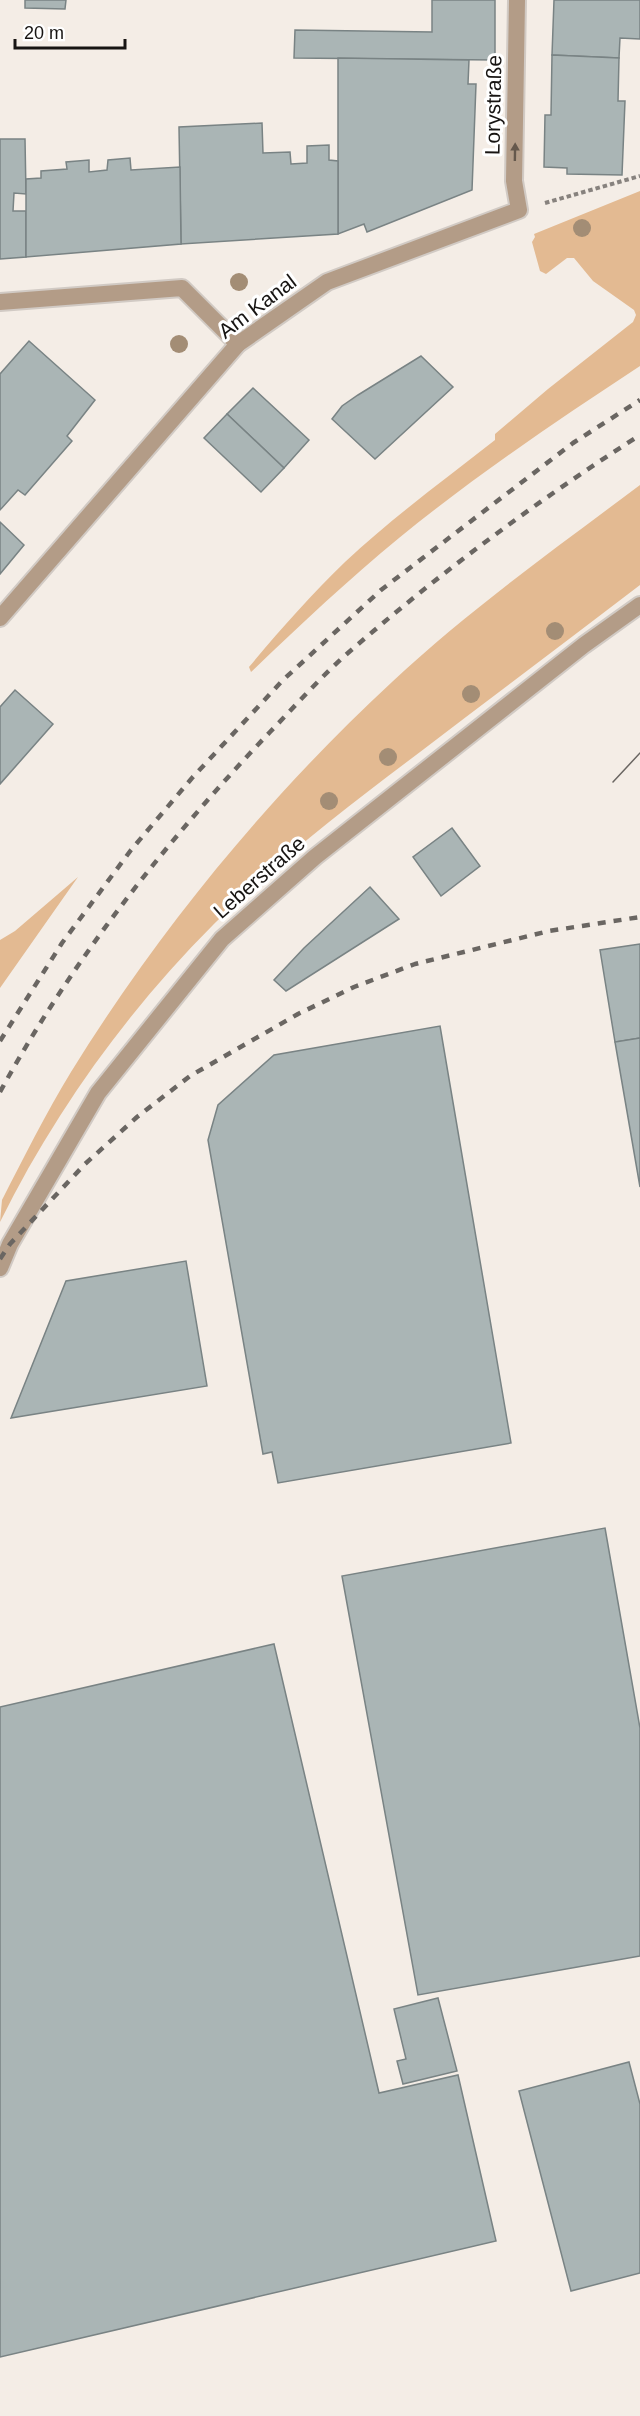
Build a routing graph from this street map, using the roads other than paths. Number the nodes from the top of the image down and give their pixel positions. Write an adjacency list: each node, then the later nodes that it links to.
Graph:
1 (518, 0): 2 (street, Lorystraße, one-way to 1)
2 (519, 210): 4 (street, Am Kanal)
3 (0, 302): 4 (street)
4 (238, 344): 6 (street, Am Kanal)
5 (640, 605): 7 (street, Leberstraße)
6 (0, 618)
7 (0, 1268)

